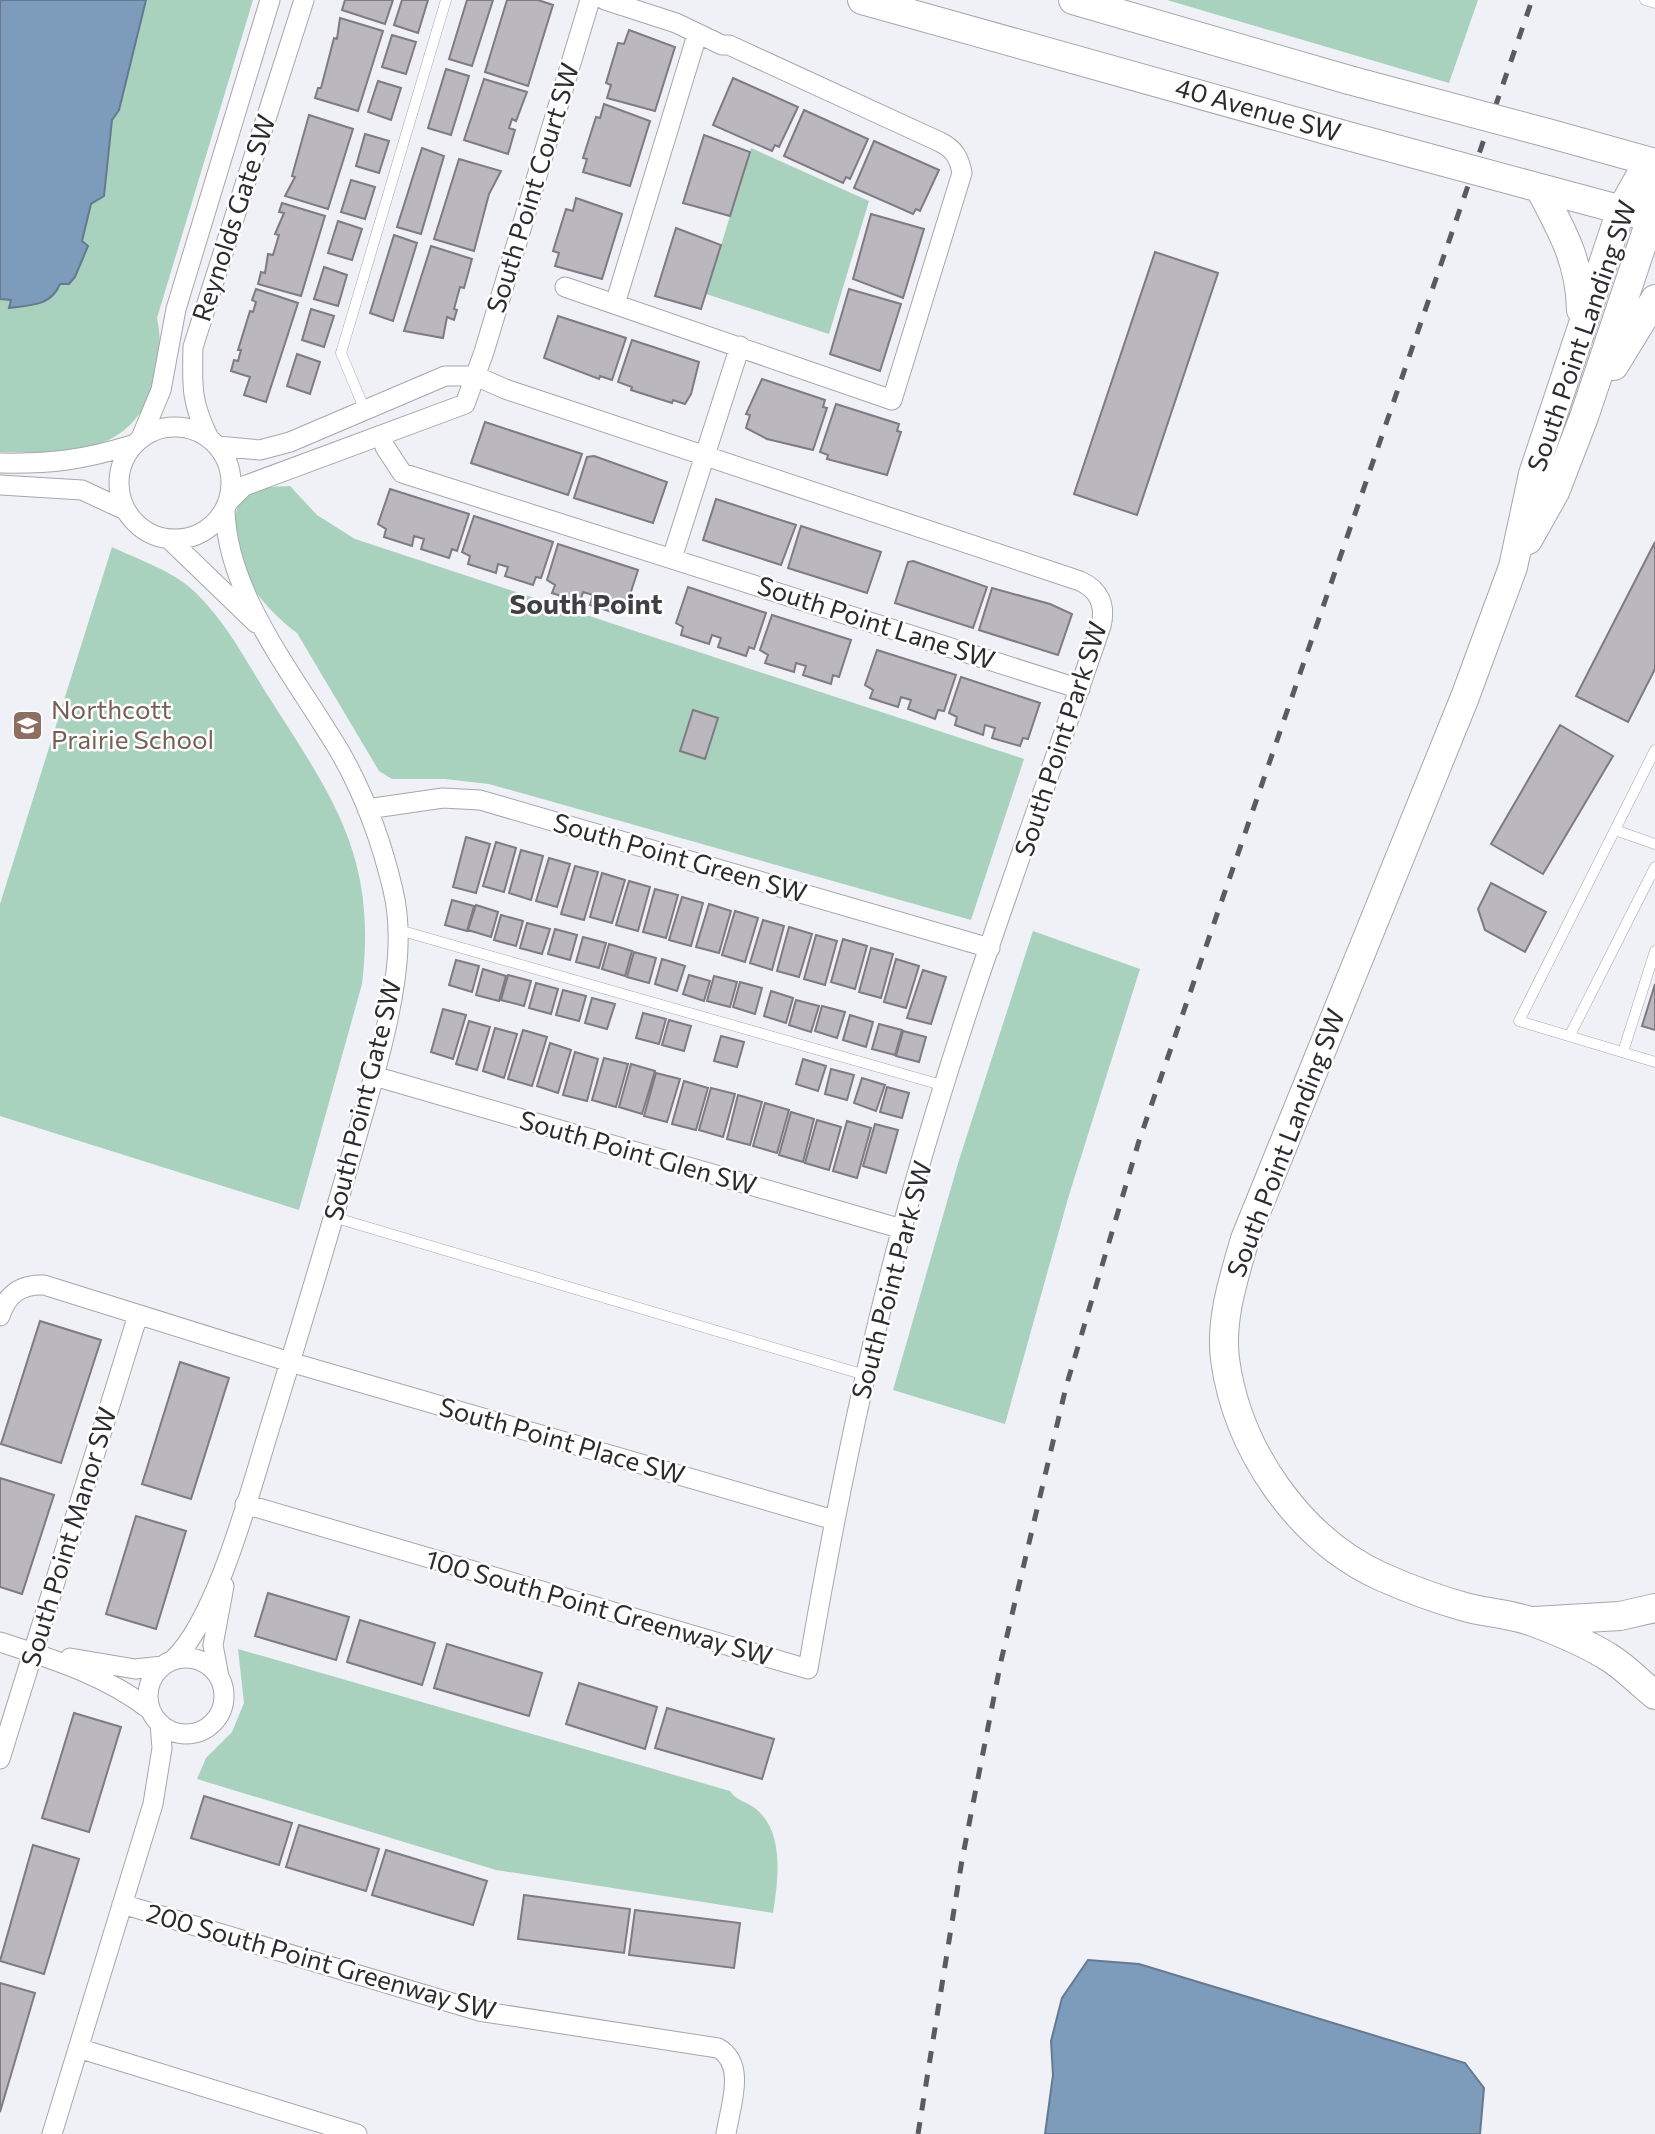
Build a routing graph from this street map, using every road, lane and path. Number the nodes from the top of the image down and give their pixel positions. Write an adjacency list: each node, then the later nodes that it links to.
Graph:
1 (270, 0): 23 (street, Reynolds Gate SW)
2 (304, 0): 24 (street, Reynolds Gate SW)
3 (446, 0): 21 (lane)
4 (590, 0): 20 (street, South Point Court SW)
5 (606, 0): 10 (street)
6 (862, 0): 12 (main road, 40 Avenue SW, bridge)
7 (1073, 0): 11 (main road, 40 Avenue SW, bridge)
8 (1645, 0): 9 (lane)
9 (1655, 3)
10 (697, 35): 17 (street); 19 (street)
11 (1652, 162): 13 (main road, South Point Landing SW); 14 (main road, South Point Landing SW)
12 (1534, 187): 13 (main road, 40 Avenue SW); 18 (main road)
13 (1621, 210): 14 (main road, 40 Avenue SW); 18 (main road, South Point Landing SW)
14 (1653, 218): 22 (main road, South Point Landing SW)
15 (565, 287): 17 (street)
16 (1655, 299): 22 (main road)
17 (615, 304): 19 (street)
18 (1582, 325): 33 (main road, South Point Landing SW)
19 (740, 346): 26 (street)
20 (476, 376): 21 (street, South Point Park SW); 26 (street, South Point Park SW); 29 (street)
21 (364, 408): 24 (street, South Point Park SW)
22 (1584, 417): 33 (main road, South Point Landing SW)
23 (136, 442): 24 (street); 27 (street); 30 (street)
24 (214, 442): 29 (street)
25 (385, 447): 32 (street, South Point Lane SW)
26 (705, 458): 32 (street); 35 (street, South Point Park SW)
27 (0, 463)
28 (0, 485): 30 (street)
29 (226, 506): 31 (street); 34 (street, South Point Gate SW)
30 (125, 510): 31 (street)
31 (169, 539): 34 (street, South Point Gate SW)
32 (672, 558): 35 (street, South Point Lane SW)
33 (1513, 567): 59 (main road, South Point Landing SW)
34 (267, 634): 37 (street, South Point Gate SW)
35 (1080, 689): 42 (street, South Point Park SW)
36 (1655, 750): 38 (lane)
37 (367, 809): 41 (street, South Point Gate SW); 42 (street, South Point Green SW)
38 (1615, 830): 39 (lane); 44 (lane)
39 (1655, 844)
40 (1655, 867): 44 (lane)
41 (399, 930): 47 (street, South Point Gate SW); 48 (lane)
42 (990, 948): 48 (street, South Point Park SW)
43 (1655, 951): 45 (lane)
44 (1570, 1035): 45 (lane)
45 (1623, 1052): 46 (lane)
46 (1655, 1062)
47 (374, 1076): 49 (street, South Point Gate SW); 50 (street, South Point Glen SW)
48 (945, 1086): 50 (street, South Point Park SW)
49 (334, 1217): 53 (street, South Point Gate SW); 54 (lane)
50 (902, 1229): 54 (street, South Point Park SW)
51 (138, 1315): 52 (street, South Point Place SW); 53 (street, South Point Place SW); 61 (street, South Point Manor SW)
52 (0, 1316)
53 (290, 1362): 55 (street, South Point Gate SW); 56 (street, South Point Place SW)
54 (865, 1375): 56 (street, South Point Park SW)
55 (245, 1504): 56 (street, 100 South Point Greenway SW); 57 (street, South Point Gate SW)
56 (834, 1520)
57 (234, 1541): 62 (street, South Point Gate SW); 63 (street, South Point Gate SW)
58 (1655, 1608): 59 (main road, South Point Landing SW)
59 (1531, 1621): 64 (main road, South Point Landing SW)
60 (0, 1642): 61 (street)
61 (34, 1653): 62 (street); 65 (street); 67 (street, South Point Manor SW)
62 (168, 1663): 63 (street); 65 (street)
63 (220, 1678): 66 (street)
64 (1655, 1695)
65 (155, 1716): 66 (street); 68 (street)
66 (194, 1734): 68 (street)
67 (0, 1759)
68 (153, 1804): 69 (street)
69 (122, 1904): 70 (street); 73 (street, 200 South Point Greenway SW)
70 (78, 2049): 71 (street); 72 (street)
71 (52, 2134)
72 (357, 2134)
73 (726, 2134)

